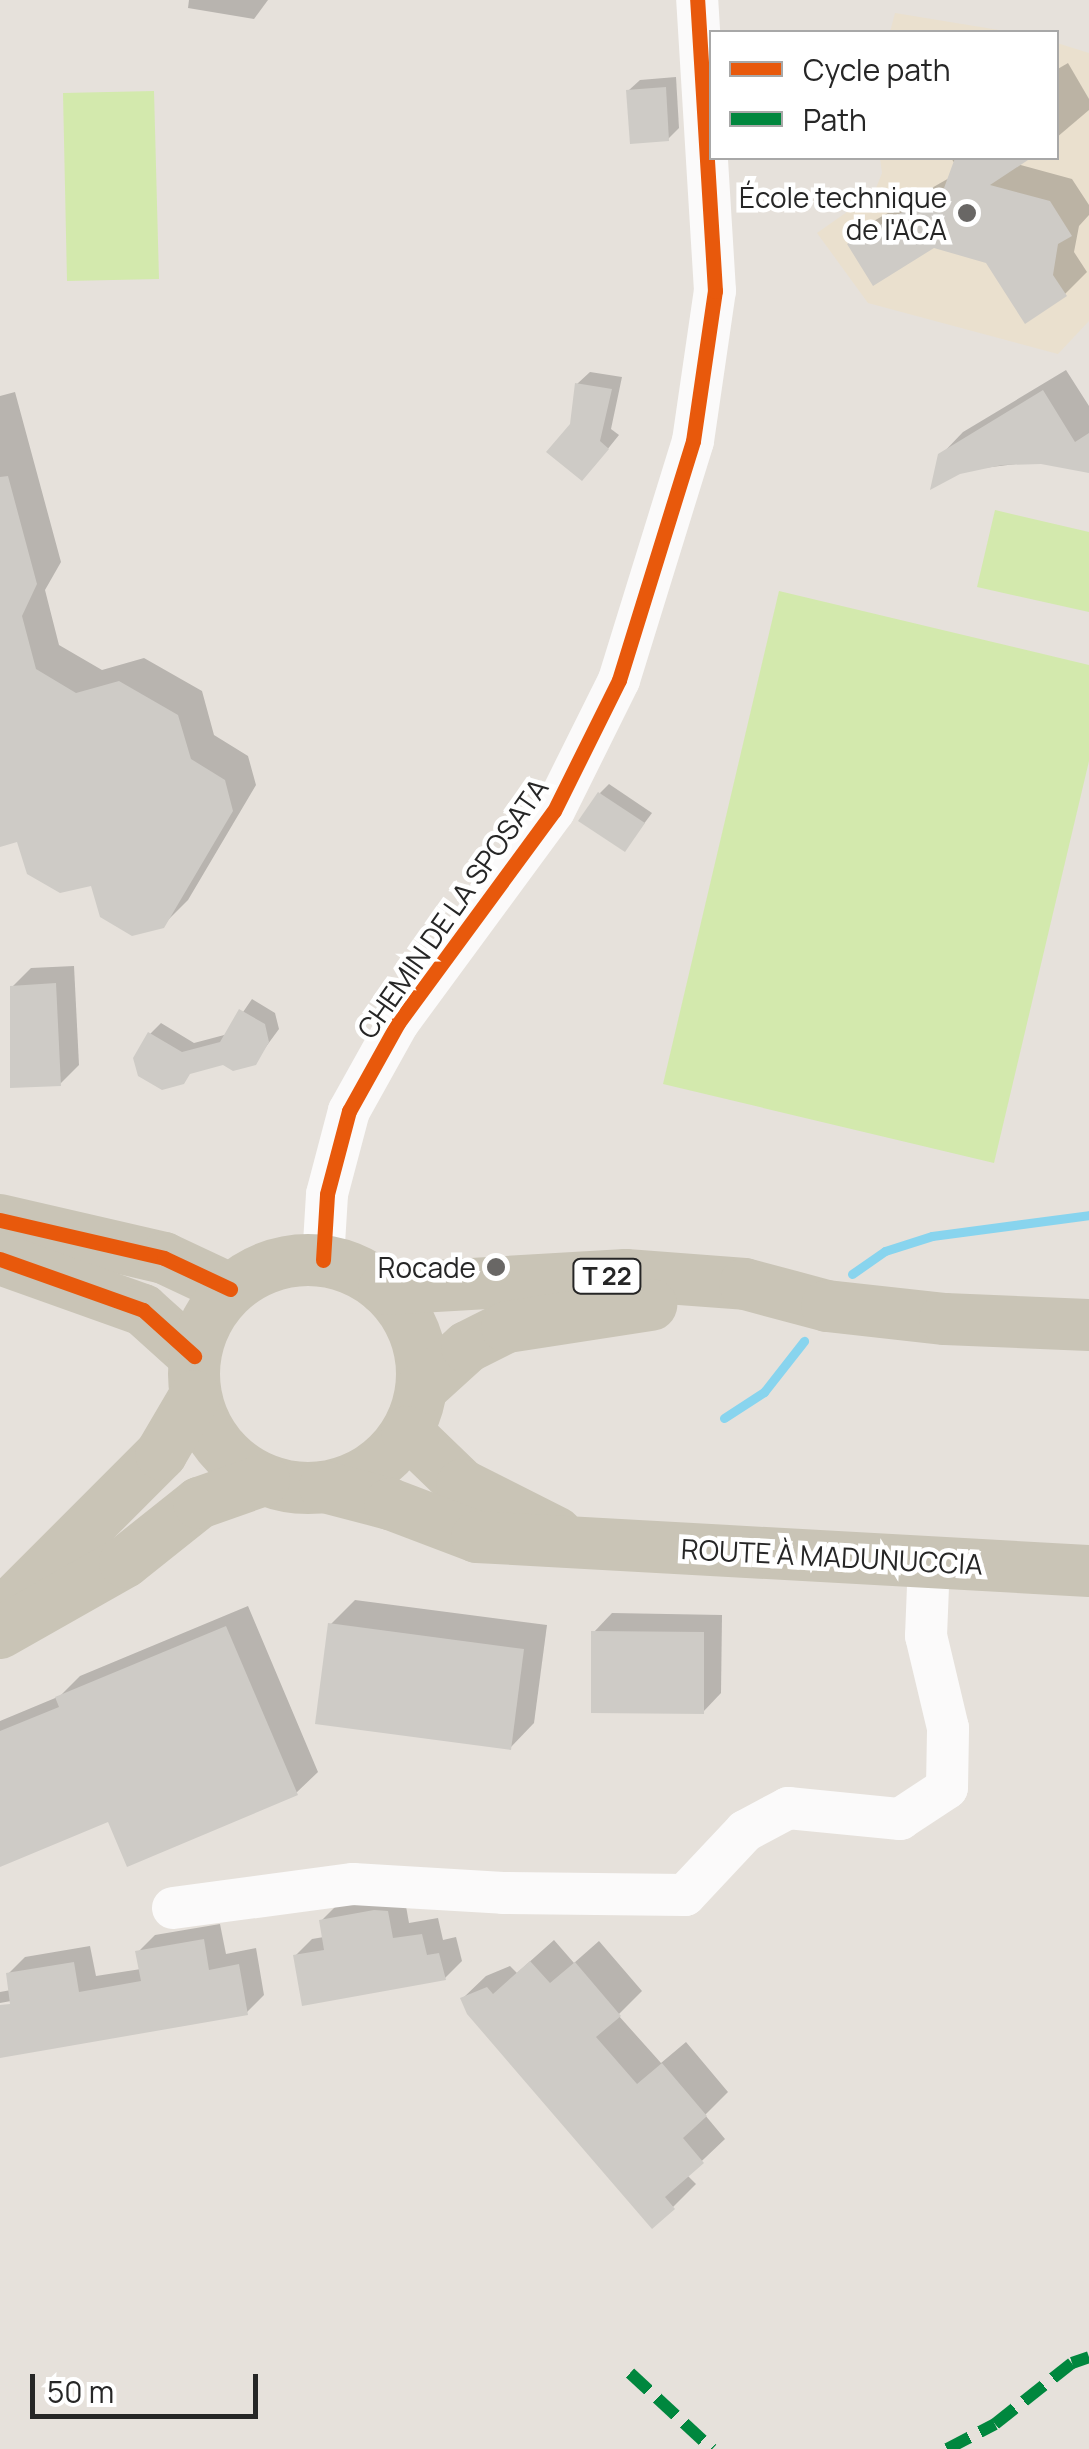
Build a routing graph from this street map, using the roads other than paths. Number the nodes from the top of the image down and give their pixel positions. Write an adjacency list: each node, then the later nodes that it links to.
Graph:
1 (697, 0): 4 (street, CHEMIN DE LA SPOSATA)
2 (0, 1220): 6 (main road)
3 (0, 1259): 9 (main road)
4 (324, 1260): 5 (main road); 6 (main road)
5 (384, 1289): 7 (main road, T 22); 10 (main road)
6 (230, 1290): 9 (main road)
7 (827, 1306): 8 (main road, T 22); 10 (main road, T 22)
8 (1089, 1325)
9 (195, 1376): 11 (main road); 16 (main road)
10 (414, 1410): 12 (main road); 13 (main road, ROUTE À MADUNUCCIA)
11 (264, 1480): 12 (main road); 17 (main road)
12 (325, 1487): 13 (main road, ROUTE À MADUNUCCIA)
13 (576, 1543): 14 (main road, ROUTE À MADUNUCCIA)
14 (929, 1562): 15 (main road, ROUTE À MADUNUCCIA); 18 (street)
15 (1089, 1571)
16 (0, 1616)
17 (0, 1633)
18 (173, 1908)

